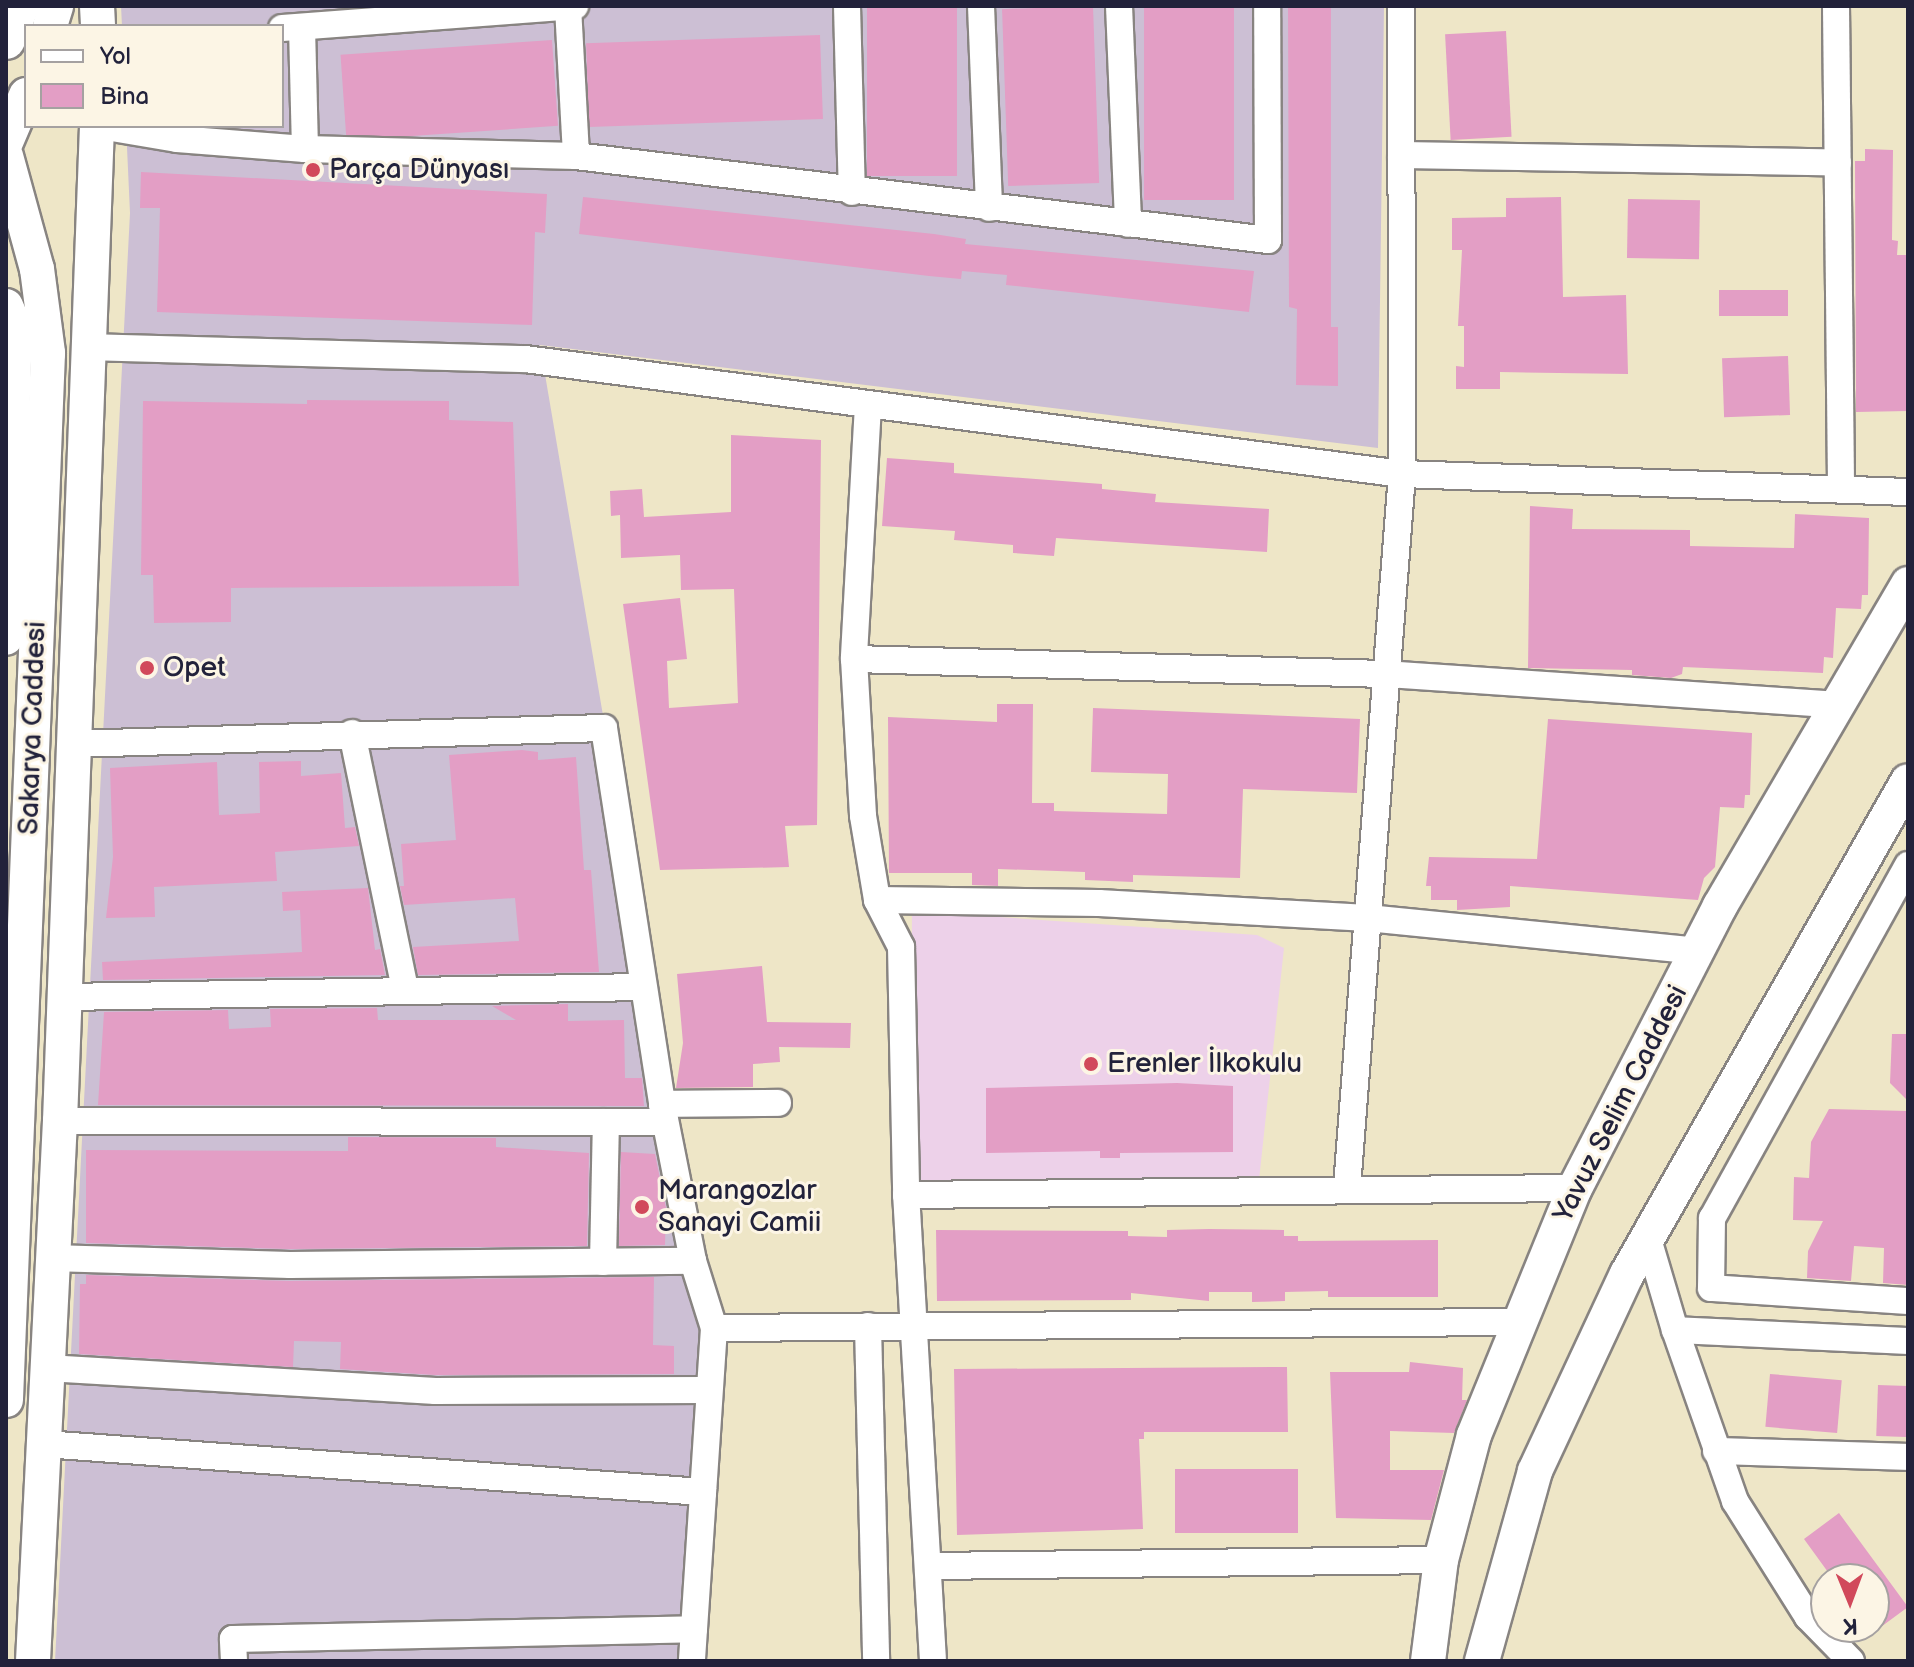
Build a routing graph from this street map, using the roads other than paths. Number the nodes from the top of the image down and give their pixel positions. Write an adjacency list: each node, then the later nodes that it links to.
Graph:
1 (575, 6): 8 (street)
2 (847, 6): 22 (street)
3 (981, 6): 23 (street)
4 (1119, 6): 24 (street)
5 (1267, 6): 24 (street)
6 (1401, 6): 18 (street)
7 (1836, 6): 21 (street)
8 (568, 7): 9 (street); 20 (street)
9 (292, 27): 17 (street)
10 (24, 30): 11 (highway)
11 (6, 40)
12 (24, 100): 16 (main road)
13 (98, 128): 26 (main road)
14 (121, 128): 15 (street)
15 (177, 133): 17 (street)
16 (6, 142)
17 (305, 149): 20 (street)
18 (1401, 155): 21 (street); 28 (street)
19 (6, 156): 66 (main road, Sakarya Caddesi)
20 (576, 156): 22 (street)
21 (1838, 163): 29 (street)
22 (852, 192): 23 (street)
23 (989, 208): 24 (street)
24 (1128, 224)
25 (6, 306): 32 (main road, Sakarya Caddesi)
26 (90, 347): 27 (street); 37 (main road)
27 (868, 405): 28 (street); 33 (street)
28 (1402, 474): 29 (street); 34 (street)
29 (1841, 489): 30 (street)
30 (1908, 492)
31 (1908, 584): 35 (main road, Yavuz Selim Caddesi)
32 (6, 638)
33 (854, 659): 34 (street); 40 (street)
34 (1386, 674): 35 (street); 41 (street)
35 (1837, 705): 42 (main road, Yavuz Selim Caddesi)
36 (352, 733): 37 (street); 43 (street); 44 (street)
37 (74, 744): 45 (main road)
38 (1903, 802): 53 (main road)
39 (1908, 865): 57 (street)
40 (877, 900): 41 (street); 52 (street)
41 (1368, 918): 42 (street); 50 (street)
42 (1698, 951): 51 (main road, Yavuz Selim Caddesi)
43 (643, 987): 44 (street); 47 (street)
44 (405, 989): 45 (street)
45 (65, 997): 48 (main road)
46 (778, 1103): 47 (street)
47 (664, 1113): 49 (street); 55 (street)
48 (60, 1121): 49 (street); 54 (main road)
49 (606, 1122): 56 (street)
50 (1347, 1187): 51 (street); 52 (street)
51 (1575, 1188): 58 (main road, Yavuz Selim Caddesi)
52 (906, 1195): 61 (street)
53 (1648, 1239): 62 (street); 80 (main road)
54 (51, 1258): 56 (street); 64 (main road)
55 (693, 1261): 56 (street); 60 (street)
56 (603, 1262)
57 (1908, 1301)
58 (1520, 1322): 61 (street); 71 (main road, Yavuz Selim Caddesi)
59 (868, 1326): 60 (street); 61 (street); 77 (street)
60 (714, 1328): 65 (street)
61 (913, 1329): 72 (street)
62 (1675, 1330): 63 (street); 68 (street)
63 (1908, 1341)
64 (47, 1368): 65 (street); 67 (main road)
65 (708, 1390): 70 (street)
66 (6, 1400)
67 (44, 1444): 70 (street); 74 (main road)
68 (1716, 1451): 69 (street); 81 (street)
69 (1908, 1457)
70 (703, 1492): 73 (street)
71 (1441, 1560): 72 (street); 79 (main road, Yavuz Selim Caddesi)
72 (929, 1566): 78 (street)
73 (694, 1629): 75 (street); 76 (street)
74 (33, 1661)
75 (234, 1661)
76 (692, 1661)
77 (876, 1661)
78 (933, 1661)
79 (1428, 1661)
80 (1482, 1661)
81 (1851, 1661)

